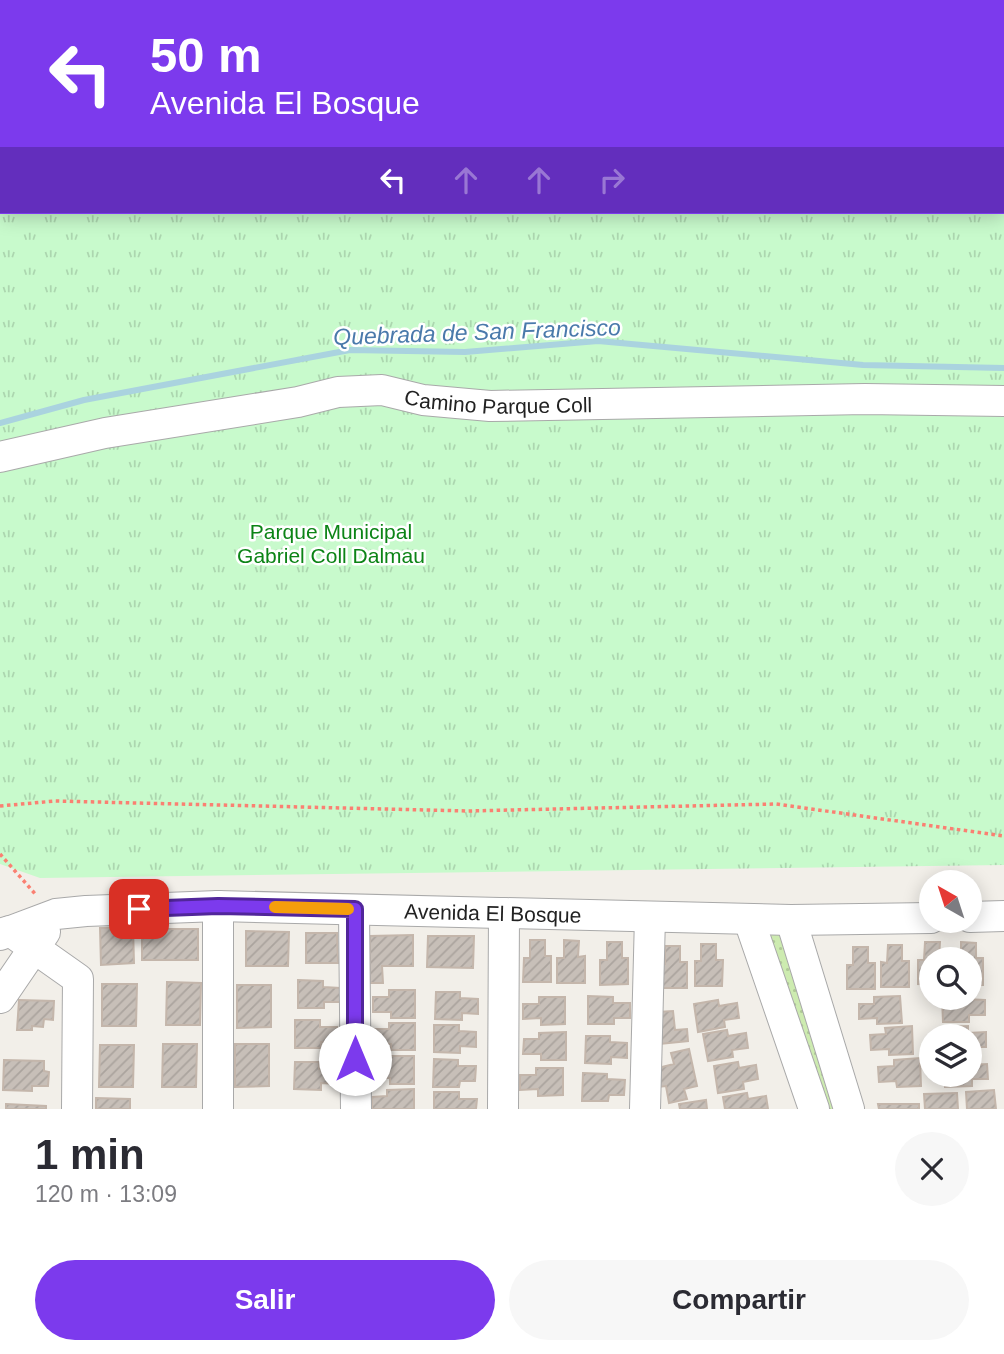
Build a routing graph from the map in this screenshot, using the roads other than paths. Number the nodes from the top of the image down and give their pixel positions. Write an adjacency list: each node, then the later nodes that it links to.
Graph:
1 (1004, 401): 2 (street, Camino Parque Coll)
2 (0, 457)
3 (218, 906): 4 (street, Avenida El Bosque); 6 (street, Avenida El Bosque); 17 (street)
4 (355, 909): 5 (street, Avenida El Bosque); 18 (street)
5 (504, 913): 8 (street, Avenida El Bosque); 19 (street)
6 (56, 915): 13 (street, Avenida El Bosque); 14 (street)
7 (1004, 916): 9 (street)
8 (650, 917): 11 (street, Avenida El Bosque); 20 (street)
9 (982, 917)
10 (919, 918): 12 (street, Avenida El Bosque)
11 (748, 919): 12 (street, Avenida El Bosque); 21 (street)
12 (791, 920): 22 (street)
13 (2, 934): 14 (street, Avenida El Bosque)
14 (34, 948): 15 (street); 16 (street, Avenida El Bosque)
15 (0, 998)
16 (77, 1109)
17 (218, 1109)
18 (356, 1109)
19 (503, 1109)
20 (645, 1109)
21 (814, 1109)
22 (849, 1109)

